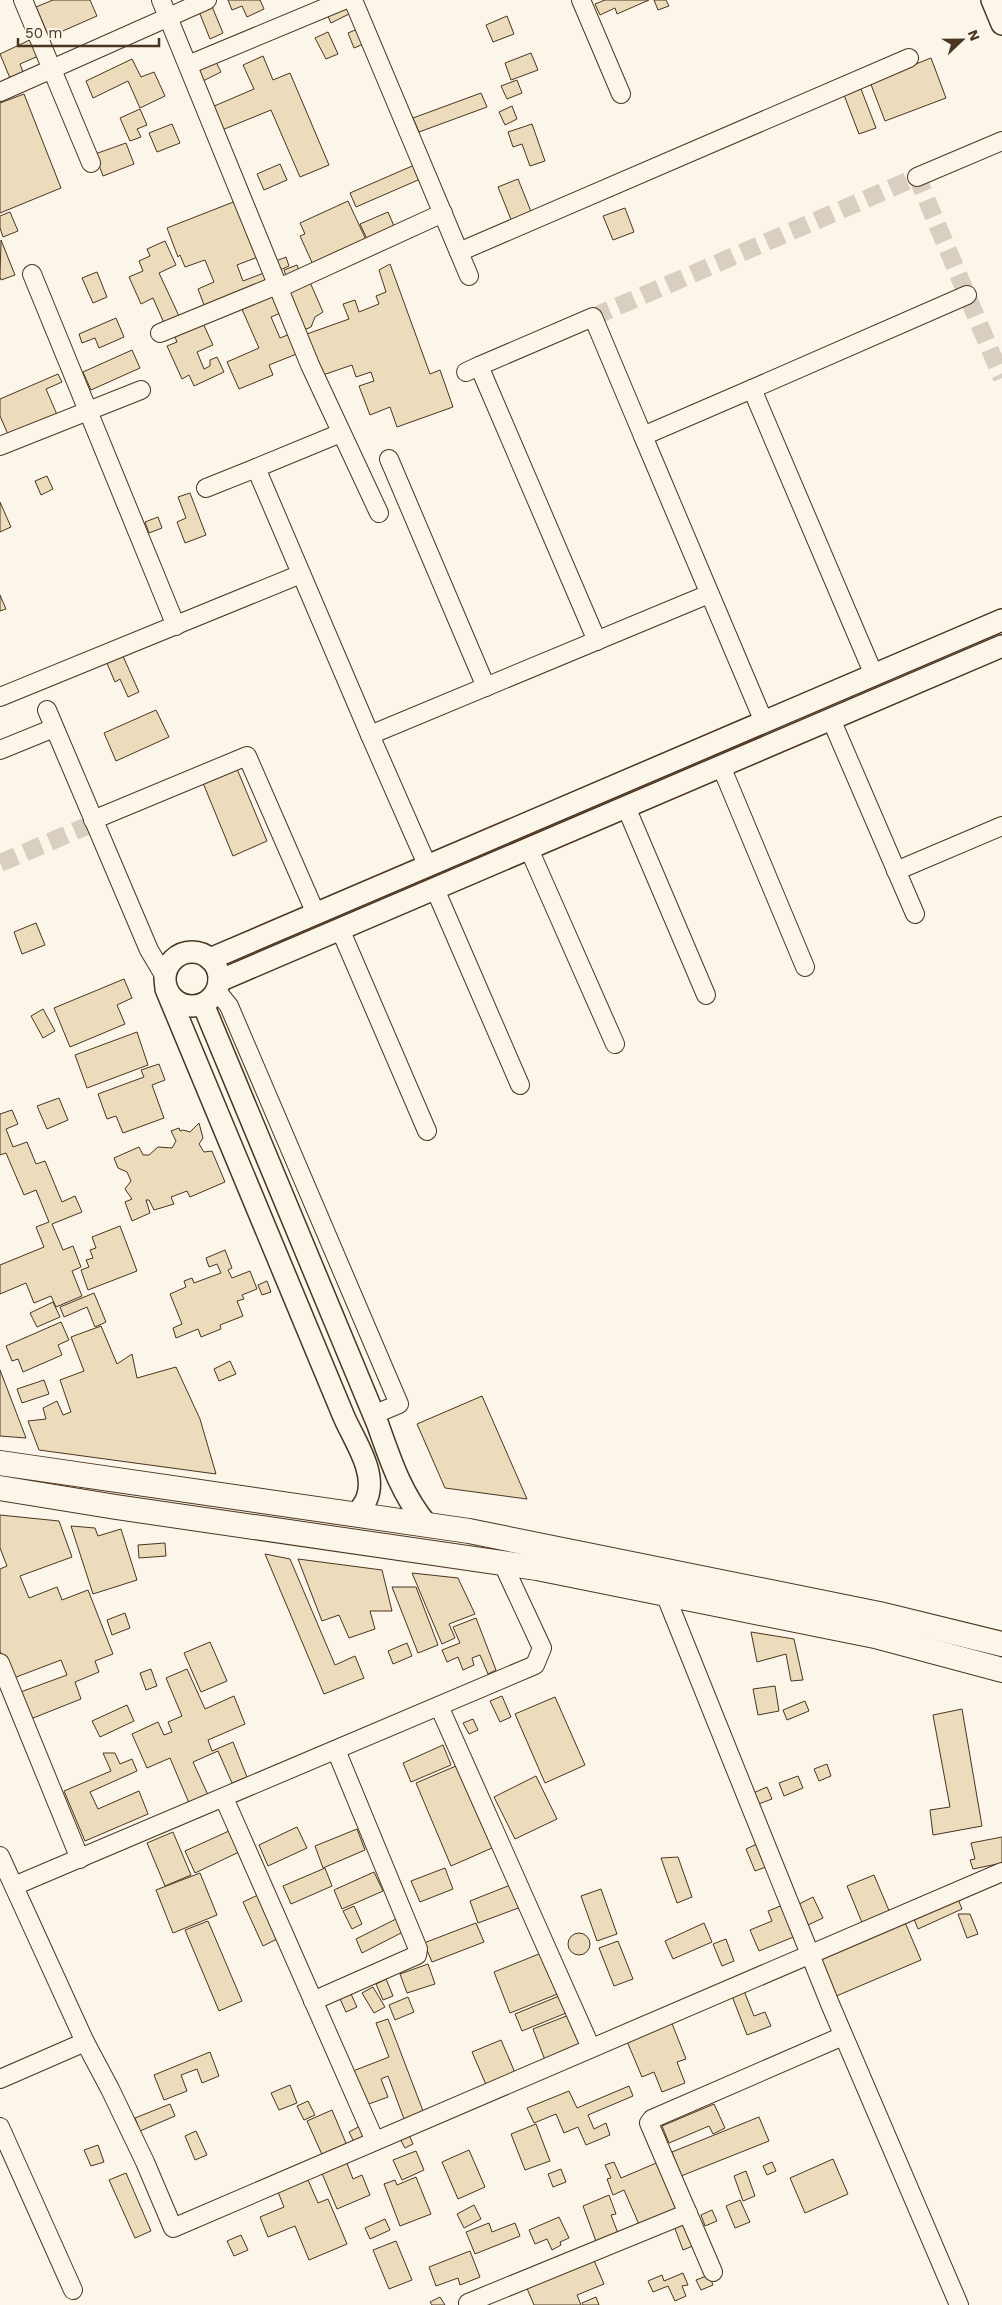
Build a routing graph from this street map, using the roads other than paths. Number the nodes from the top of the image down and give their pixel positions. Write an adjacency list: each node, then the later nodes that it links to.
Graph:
1 (23, 0): 12 (street)
2 (161, 0): 8 (street)
3 (207, 0): 8 (street)
4 (344, 0): 11 (street)
5 (353, 0): 18 (street)
6 (581, 0): 14 (street)
7 (992, 0): 9 (street)
8 (168, 17): 11 (street); 12 (street)
9 (1002, 24)
10 (910, 58): 19 (street)
11 (188, 65): 22 (street)
12 (52, 69): 13 (street); 16 (street)
13 (0, 92)
14 (621, 94)
15 (1002, 141): 17 (street)
16 (91, 163)
17 (917, 177)
18 (443, 213): 19 (street); 22 (street)
19 (459, 252): 21 (street)
20 (32, 274): 27 (street)
21 (469, 276)
22 (278, 287): 24 (street); 34 (street)
23 (967, 295): 25 (street)
24 (160, 333)
25 (752, 389): 29 (street); 41 (street)
26 (141, 390): 27 (street)
27 (89, 411): 30 (street); 38 (street)
28 (336, 435): 32 (street)
29 (643, 436): 36 (street); 39 (street)
30 (0, 446)
31 (389, 459): 42 (street)
32 (256, 468): 33 (street); 35 (street)
33 (206, 488)
34 (379, 513)
35 (301, 574): 38 (street); 48 (street)
36 (709, 594): 39 (street); 46 (street)
37 (1002, 620): 41 (street)
38 (176, 626): 43 (street)
39 (597, 641): 42 (street)
40 (1002, 646): 45 (street)
41 (874, 675): 46 (street)
42 (486, 687): 48 (street)
43 (0, 698)
44 (46, 710): 47 (street)
45 (831, 719): 50 (street); 56 (street)
46 (764, 722): 55 (street)
47 (54, 728): 49 (street); 52 (street)
48 (370, 735): 55 (street)
49 (0, 750)
50 (721, 766): 51 (street); 62 (street)
51 (626, 807): 54 (street); 65 (street)
52 (93, 820): 58 (street); 63 (street)
53 (1002, 826): 56 (street)
54 (529, 849): 57 (street); 66 (street)
55 (428, 866): 58 (street)
56 (896, 871): 59 (street)
57 (435, 889): 60 (street); 67 (street)
58 (316, 914): 61 (street)
59 (915, 914)
60 (340, 929): 64 (street); 68 (street)
61 (210, 959): 63 (street); 64 (street)
62 (805, 967)
63 (166, 983): 64 (street); 72 (street)
64 (213, 992): 73 (street)
65 (706, 995)
66 (615, 1044)
67 (520, 1085)
68 (427, 1131)
69 (0, 1463): 71 (main road)
70 (0, 1488): 74 (main road)
71 (260, 1501): 72 (main road); 74 (main road)
72 (357, 1515): 73 (main road)
73 (427, 1525): 76 (main road)
74 (267, 1529): 75 (main road)
75 (502, 1562): 77 (main road); 82 (street)
76 (763, 1590): 78 (main road); 79 (main road)
77 (665, 1594): 78 (main road); 89 (street)
78 (762, 1613): 81 (main road)
79 (1002, 1644)
80 (0, 1663): 86 (street)
81 (1002, 1670)
82 (439, 1706): 83 (street); 93 (street)
83 (336, 1750): 84 (street); 90 (street)
84 (224, 1798): 86 (street); 90 (street)
85 (0, 1856): 88 (street)
86 (80, 1859): 88 (street)
87 (1002, 1872): 89 (street)
88 (14, 1886): 92 (street)
89 (810, 1955): 91 (street); 93 (street)
90 (313, 2001): 96 (street)
91 (843, 2036): 97 (street); 101 (street)
92 (85, 2042): 94 (street); 96 (street)
93 (591, 2048): 96 (street)
94 (0, 2079)
95 (0, 2127): 99 (street)
96 (375, 2141)
97 (688, 2213): 98 (street); 100 (street)
98 (712, 2272)
99 (73, 2290)
100 (468, 2303)
101 (959, 2305)

